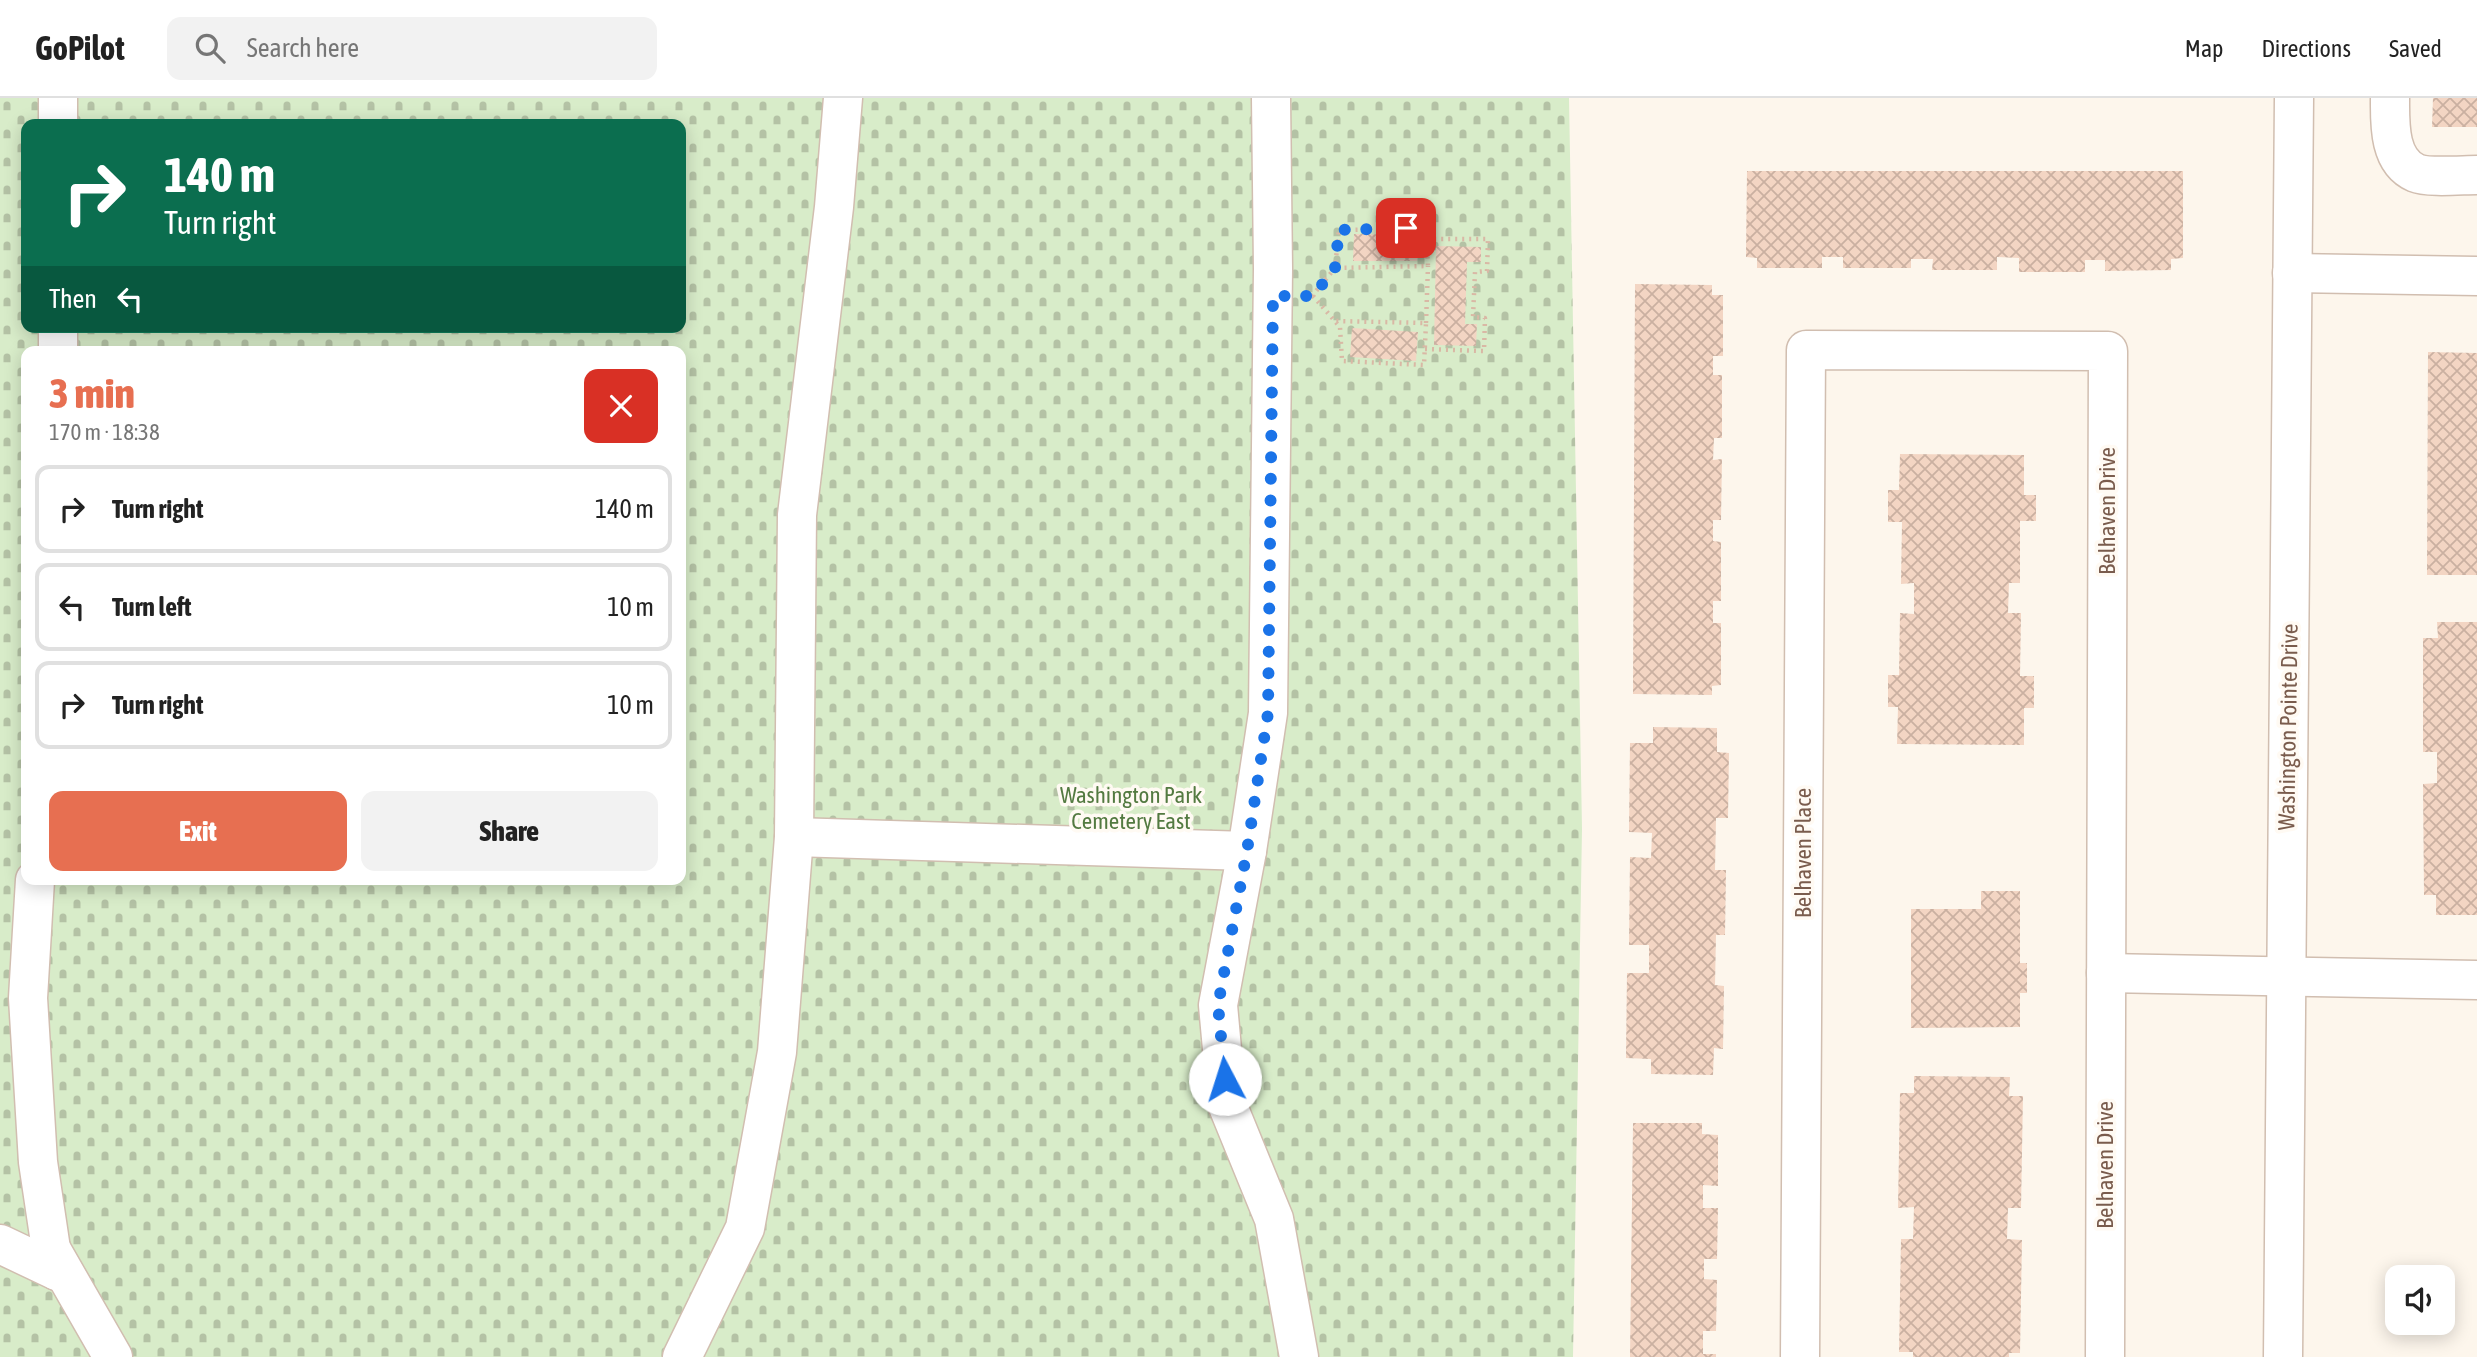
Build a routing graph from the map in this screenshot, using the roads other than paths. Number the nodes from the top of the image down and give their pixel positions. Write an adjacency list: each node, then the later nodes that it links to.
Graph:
1 (58, 98): 6 (street)
2 (844, 98): 11 (street)
3 (1271, 98): 12 (street)
4 (2294, 98): 8 (street, Washington Pointe Drive)
5 (2390, 98): 7 (street)
6 (58, 119)
7 (2477, 175)
8 (2292, 273): 9 (street); 15 (street, Washington Pointe Drive)
9 (2477, 276)
10 (1806, 350): 14 (street, Belhaven Drive); 24 (street, Belhaven Place)
11 (794, 837): 12 (street); 22 (street)
12 (1247, 851): 23 (street)
13 (35, 885): 17 (street)
14 (2106, 973): 15 (street); 25 (street, Belhaven Drive)
15 (2286, 975): 16 (street); 26 (street, Washington Pointe Drive)
16 (2477, 980)
17 (28, 998): 18 (street); 20 (street)
18 (0, 1023)
19 (0, 1244): 20 (street)
20 (51, 1249): 21 (street)
21 (113, 1357)
22 (682, 1357)
23 (1299, 1357)
24 (1800, 1357)
25 (2105, 1357)
26 (2283, 1357)

